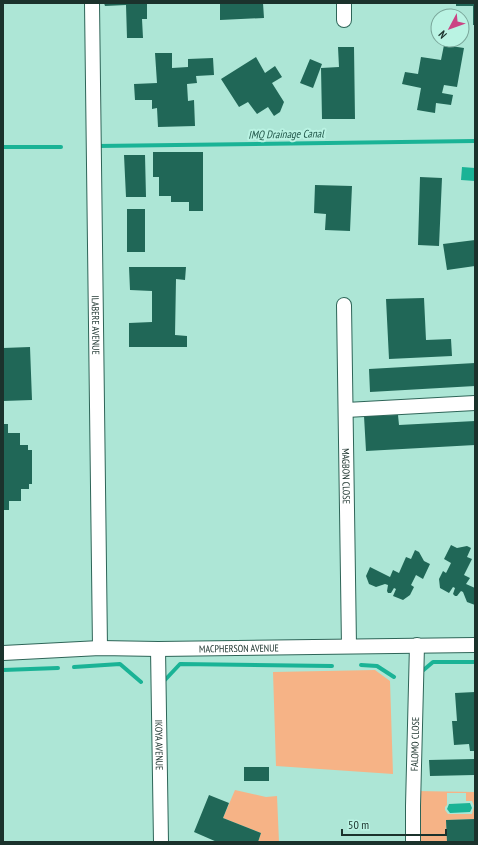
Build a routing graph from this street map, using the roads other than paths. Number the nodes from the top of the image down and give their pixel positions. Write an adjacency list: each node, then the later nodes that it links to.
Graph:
1 (92, 3): 10 (street, ILABERE AVENUE)
2 (344, 3): 3 (street)
3 (344, 20)
4 (344, 305): 6 (street, MAGBON CLOSE)
5 (475, 403): 6 (street)
6 (346, 410): 9 (street, MAGBON CLOSE)
7 (417, 645): 8 (street, MACPHERSON AVENUE); 9 (street, MACPHERSON AVENUE); 14 (street, FALOMO CLOSE)
8 (475, 645)
9 (349, 646): 11 (street, MACPHERSON AVENUE)
10 (100, 648): 11 (street, MACPHERSON AVENUE); 12 (street, MACPHERSON AVENUE)
11 (158, 649): 13 (street, IKOYA AVENUE)
12 (3, 653)
13 (161, 842)
14 (414, 842)

